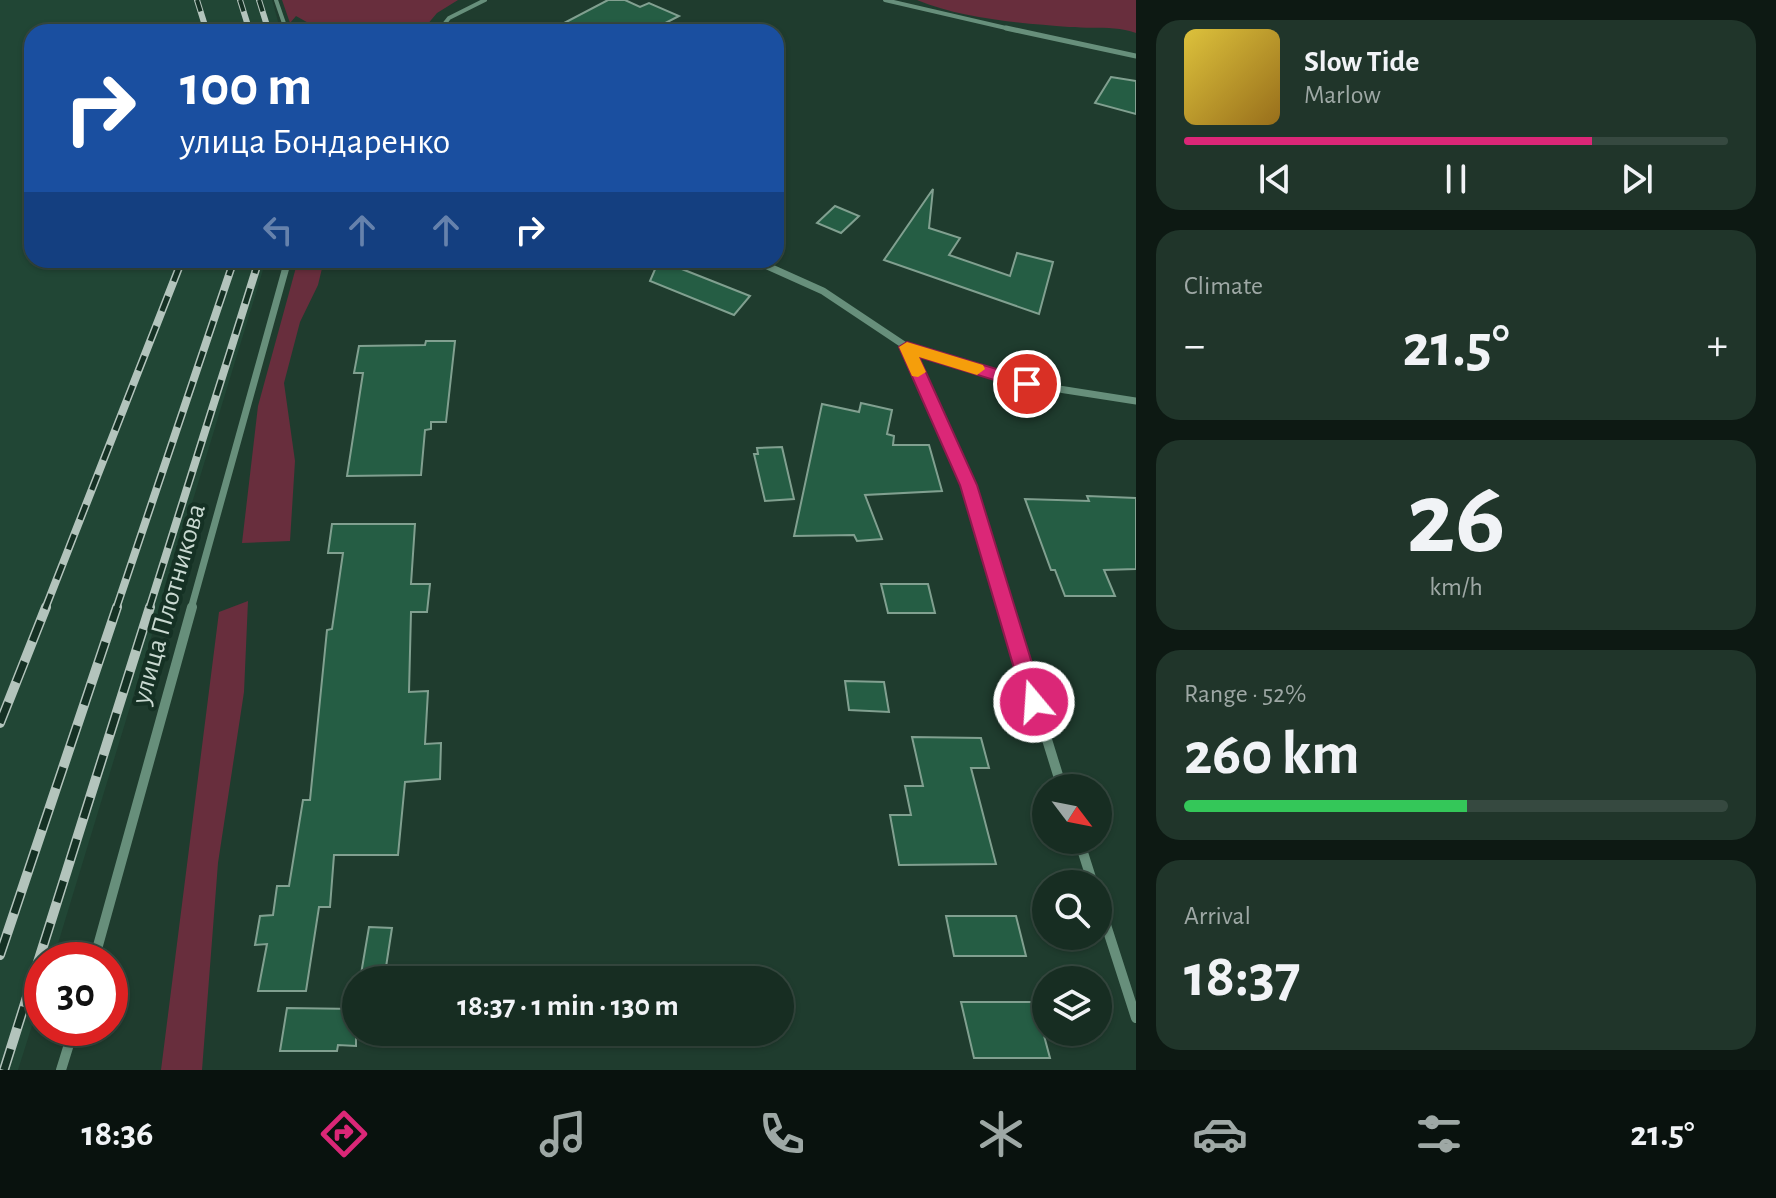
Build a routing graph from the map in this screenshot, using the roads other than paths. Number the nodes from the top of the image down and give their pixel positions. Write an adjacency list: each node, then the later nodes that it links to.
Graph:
1 (276, 0): 4 (lane)
2 (485, 0): 5 (lane)
3 (885, 0): 6 (lane)
4 (284, 24)
5 (444, 24)
6 (1006, 28): 7 (street)
7 (1136, 56)
8 (286, 268): 13 (street, улица Плотникова)
9 (772, 268): 10 (street)
10 (907, 347): 11 (street); 12 (street)
11 (1136, 401)
12 (1058, 774)
13 (99, 942)
14 (1112, 943): 15 (street)
15 (1136, 1018)
16 (68, 1046): 17 (street)
17 (61, 1070)

